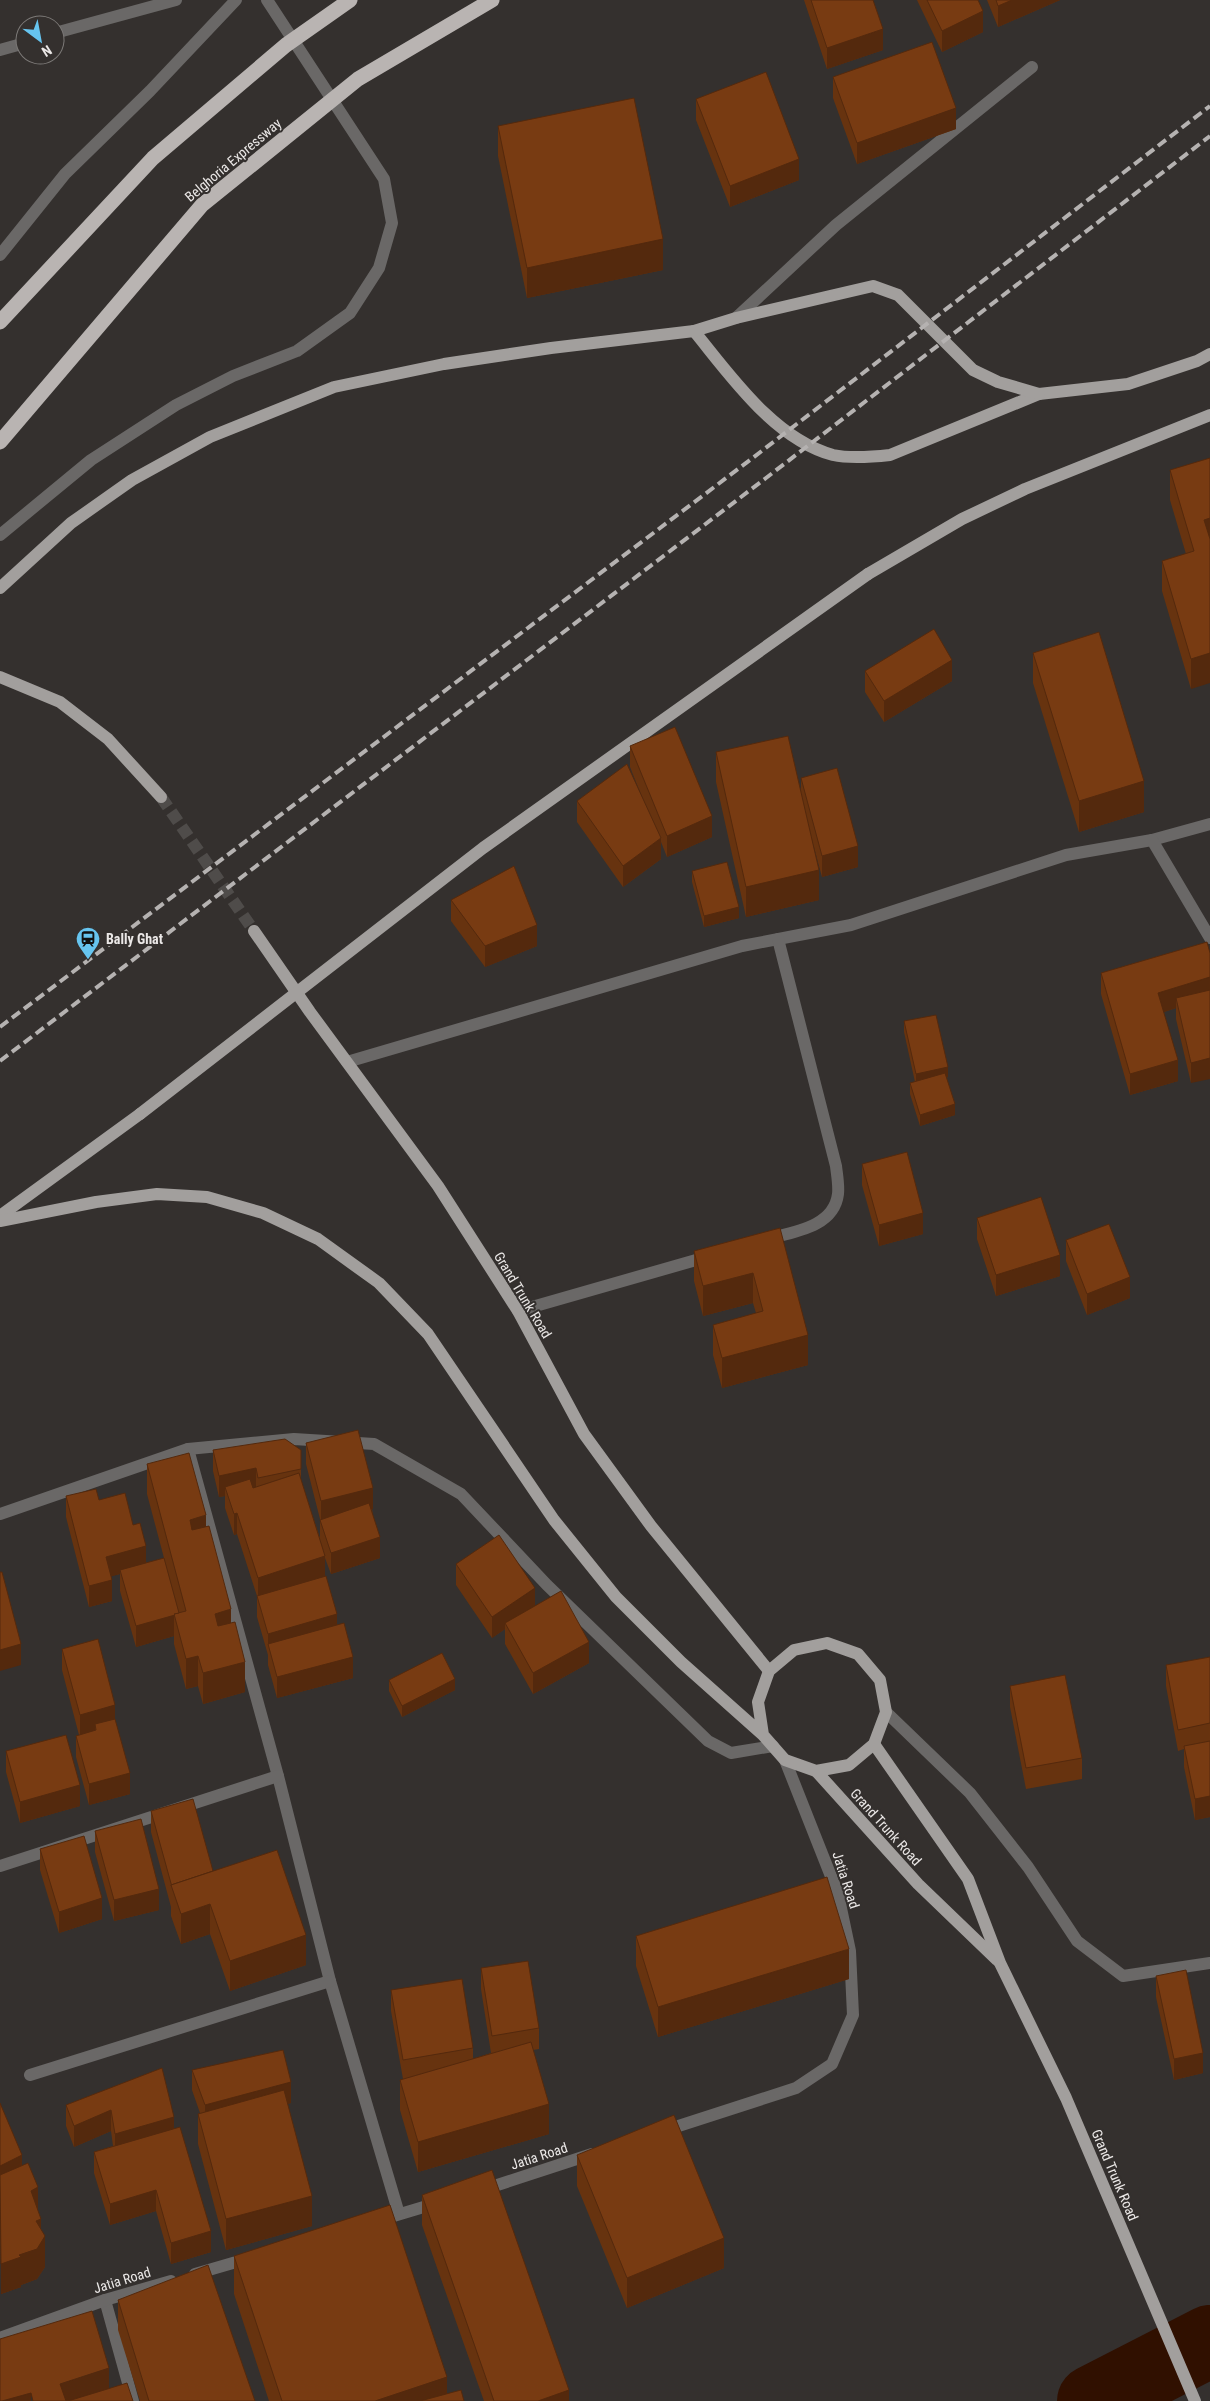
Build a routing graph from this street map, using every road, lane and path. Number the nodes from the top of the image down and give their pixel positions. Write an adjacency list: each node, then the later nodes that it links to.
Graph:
1 (176, 0): 6 (street)
2 (236, 0): 10 (street)
3 (267, 0): 18 (street)
4 (350, 0): 12 (highway, bridge)
5 (492, 0): 17 (highway, Belghoria Expressway, bridge)
6 (65, 31)
7 (15, 45): 8 (street)
8 (0, 50)
9 (1032, 67): 11 (street)
10 (0, 255)
11 (736, 318): 13 (main road); 15 (main road)
12 (0, 322)
13 (694, 331): 15 (main road); 19 (main road)
14 (1210, 354): 15 (main road)
15 (1039, 394)
16 (1210, 415): 28 (main road, bridge)
17 (0, 442)
18 (0, 535)
19 (0, 588)
20 (0, 677): 21 (main road)
21 (161, 797)
22 (1210, 824): 23 (street)
23 (1152, 840): 25 (street); 26 (street)
24 (254, 931): 27 (main road, Grand Trunk Road)
25 (1210, 938)
26 (778, 939): 27 (street); 30 (street)
27 (347, 1062): 32 (main road, Grand Trunk Road)
28 (0, 1216)
29 (0, 1221): 37 (main road)
30 (758, 1242)
31 (719, 1253): 32 (street)
32 (518, 1311): 35 (main road, Grand Trunk Road)
33 (188, 1449): 34 (street); 39 (street); 42 (street)
34 (0, 1514)
35 (769, 1671): 36 (main road); 37 (main road)
36 (886, 1712): 38 (main road, Grand Trunk Road); 45 (street)
37 (764, 1735): 39 (main road)
38 (874, 1744): 41 (main road, Grand Trunk Road); 44 (main road, Grand Trunk Road)
39 (774, 1746): 40 (main road)
40 (785, 1760): 41 (main road, Grand Trunk Road); 48 (street, Jatia Road)
41 (816, 1771): 44 (main road, Grand Trunk Road)
42 (278, 1776): 43 (street); 46 (street)
43 (0, 1866)
44 (1000, 1963): 58 (main road, Grand Trunk Road)
45 (1210, 1963)
46 (330, 1981): 47 (street); 52 (street)
47 (30, 2075)
48 (655, 2134)
49 (608, 2149): 50 (street, Jatia Road)
50 (468, 2194)
51 (451, 2199): 52 (street)
52 (399, 2214): 53 (street)
53 (361, 2225)
54 (266, 2253): 55 (street, Jatia Road)
55 (105, 2300): 56 (street, Jatia Road); 57 (street)
56 (0, 2338)
57 (133, 2401)
58 (1196, 2401)

